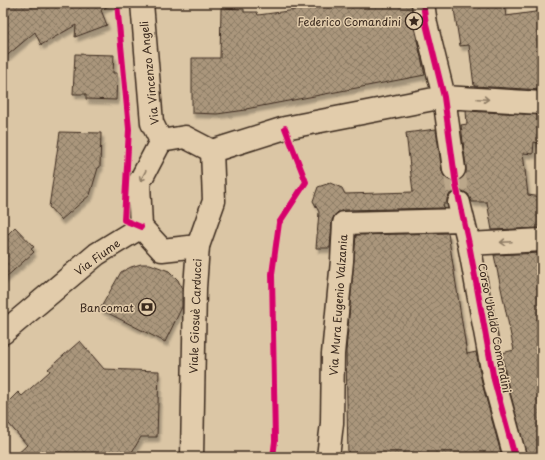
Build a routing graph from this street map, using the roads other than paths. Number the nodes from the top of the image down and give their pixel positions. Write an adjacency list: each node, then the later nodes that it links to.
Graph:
1 (142, 3): 5 (street, Via Vincenzo Angeli)
2 (423, 3): 3 (street)
3 (444, 97): 4 (street, one-way to 4); 6 (street); 7 (street)
4 (542, 103)
5 (161, 141): 6 (street); 9 (street, one-way to 9)
6 (212, 151): 12 (street, Viale Giosuè Carducci)
7 (454, 169)
8 (461, 212): 11 (street, Corso Ubaldo Comandini); 15 (street, Via Mura Eugenio Valzania)
9 (141, 227): 12 (street); 13 (street, Via Fiume)
10 (542, 240): 11 (street, one-way to 11)
11 (469, 244): 16 (street, Corso Ubaldo Comandini)
12 (198, 246): 14 (street, Viale Giosuè Carducci)
13 (6, 325)
14 (192, 457)
15 (328, 457)
16 (514, 457)

